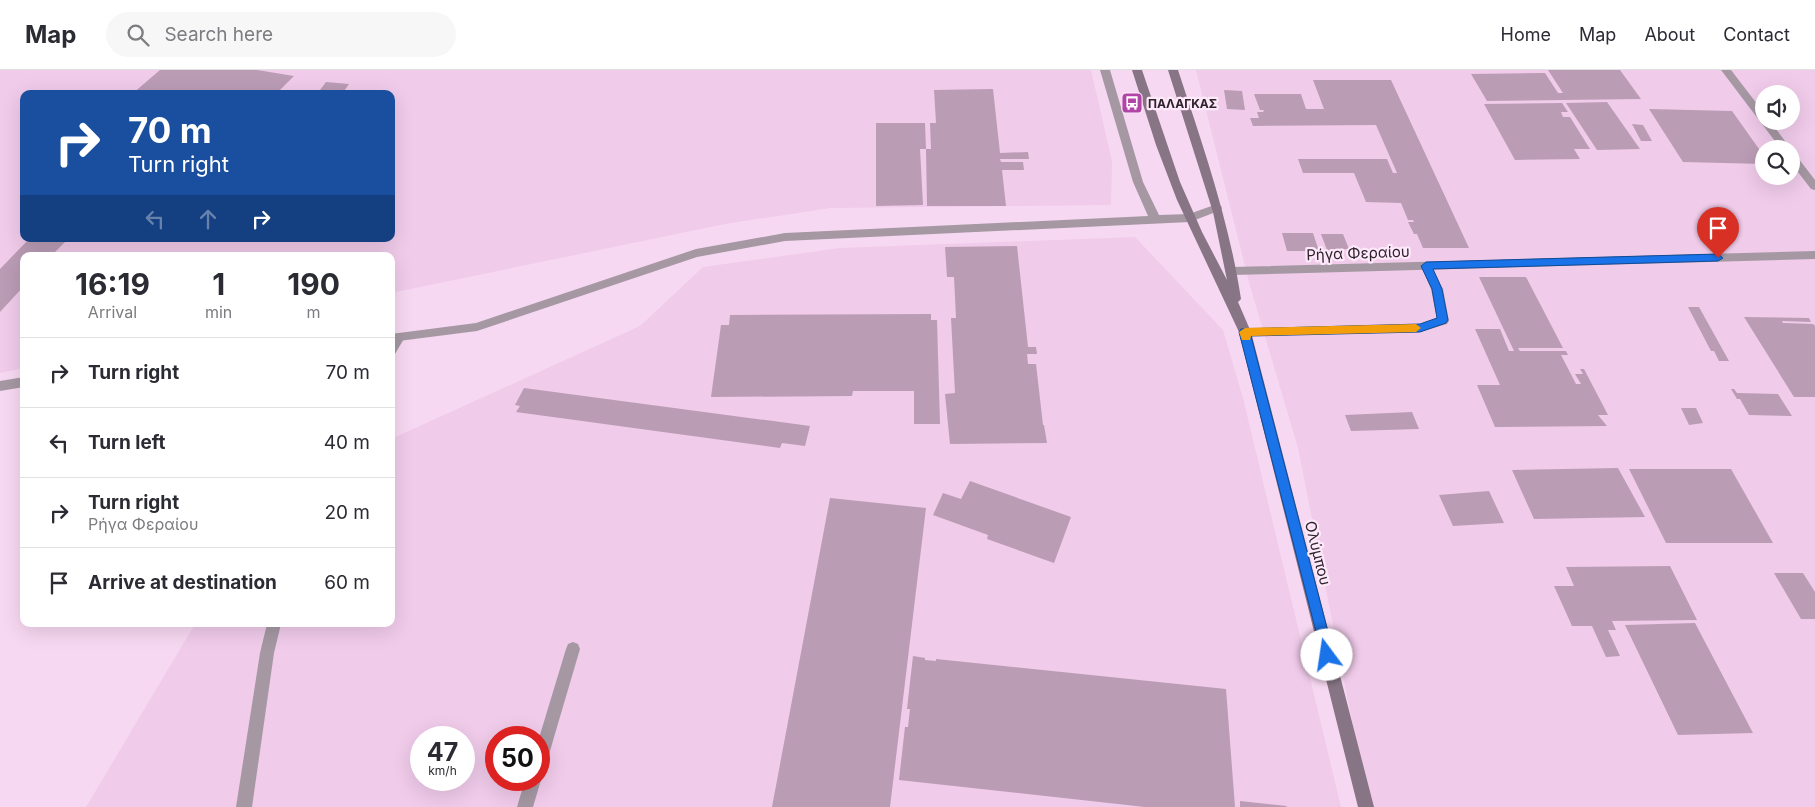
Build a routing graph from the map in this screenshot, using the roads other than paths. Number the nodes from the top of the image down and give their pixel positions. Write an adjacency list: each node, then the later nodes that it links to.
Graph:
1 (1105, 70): 12 (street)
2 (1137, 70): 11 (main road)
3 (1173, 70): 10 (main road)
4 (1726, 70): 5 (street)
5 (1755, 108)
6 (1772, 130): 7 (street)
7 (1779, 140)
8 (1800, 168): 9 (street)
9 (1815, 187)
10 (1217, 208): 11 (street); 15 (main road)
11 (1190, 218): 12 (street); 16 (main road)
12 (1155, 219): 18 (street)
13 (1815, 255): 14 (street, Ρήγα Φεραίου)
14 (1426, 266): 15 (street, Ρήγα Φεραίου); 17 (street)
15 (1232, 271): 16 (main road)
16 (1236, 309): 17 (main road, Ολύμπου)
17 (1245, 332): 27 (main road, Ολύμπου)
18 (395, 337)
19 (20, 383): 20 (street)
20 (0, 386)
21 (273, 627): 25 (street)
22 (573, 649): 23 (street)
23 (550, 726)
24 (530, 791): 26 (street)
25 (244, 807)
26 (525, 807)
27 (1366, 807)

